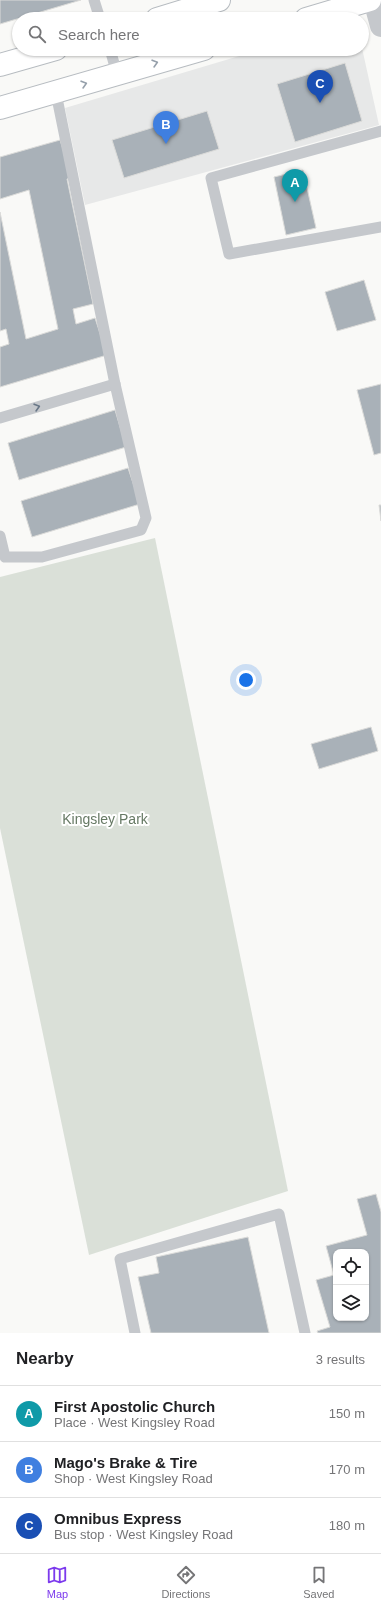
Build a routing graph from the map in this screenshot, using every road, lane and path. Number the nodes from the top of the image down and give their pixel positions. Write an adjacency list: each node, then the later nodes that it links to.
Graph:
1 (94, 0): 5 (lane)
2 (219, 0): 6 (main road)
3 (370, 0): 7 (main road)
4 (374, 0): 8 (street)
5 (98, 12)
6 (180, 12)
7 (330, 12)
8 (381, 26)
9 (32, 56): 12 (main road)
10 (112, 56): 13 (lane)
11 (180, 56): 13 (main road, one-way to 11)
12 (0, 65)
13 (118, 74): 14 (main road, one-way to 13)
14 (56, 92): 15 (main road); 18 (lane)
15 (0, 108)
16 (381, 131): 17 (lane)
17 (381, 227)
18 (115, 384): 19 (lane, one-way to 18); 20 (lane)
19 (0, 418)
20 (0, 536)
21 (135, 1333): 22 (lane)
22 (305, 1333)

